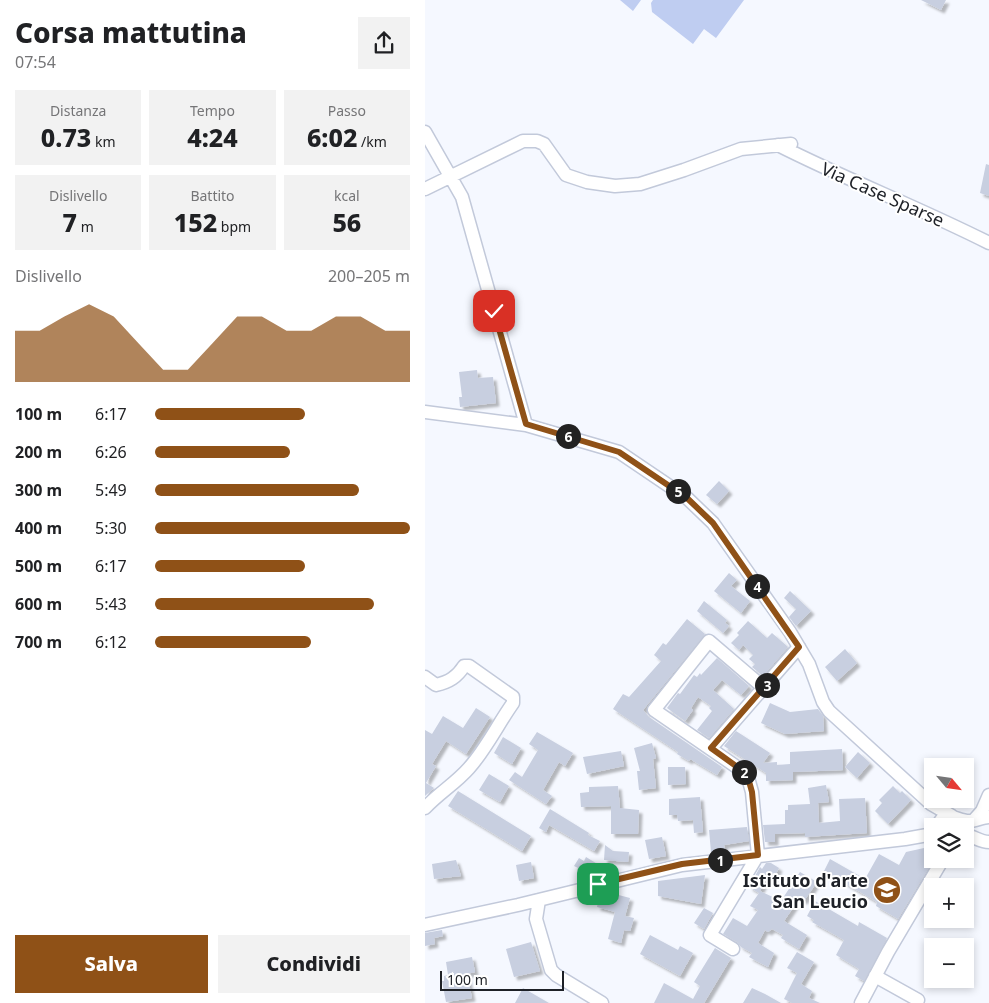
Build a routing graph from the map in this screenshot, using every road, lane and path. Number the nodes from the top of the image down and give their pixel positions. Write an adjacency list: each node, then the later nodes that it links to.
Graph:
1 (425, 132): 4 (street)
2 (791, 144): 3 (street)
3 (777, 145): 4 (street); 6 (street, Via Case Sparse)
4 (451, 178): 5 (street); 8 (street)
5 (425, 189)
6 (989, 243)
7 (425, 412): 8 (street)
8 (526, 424): 9 (street)
9 (799, 647): 11 (street); 14 (street)
10 (425, 678): 15 (street)
11 (764, 688): 12 (street); 12 (street)
12 (711, 748): 25 (street)
13 (988, 796): 18 (street); 21 (street)
14 (924, 798)
15 (425, 808)
16 (938, 808): 17 (street)
17 (952, 816): 19 (street); 20 (street)
18 (989, 816): 21 (street)
19 (946, 818)
20 (956, 818)
21 (974, 820)
22 (924, 836): 25 (street)
23 (974, 839): 24 (street)
24 (987, 844)
25 (758, 855): 27 (street); 31 (street)
26 (937, 868): 32 (street)
27 (539, 900): 28 (street); 29 (street)
28 (518, 905): 29 (street); 30 (street)
29 (536, 919): 34 (street)
30 (425, 925)
31 (733, 949)
32 (875, 976): 33 (street); 35 (street)
33 (918, 1000)
34 (602, 1003)
35 (861, 1003)

